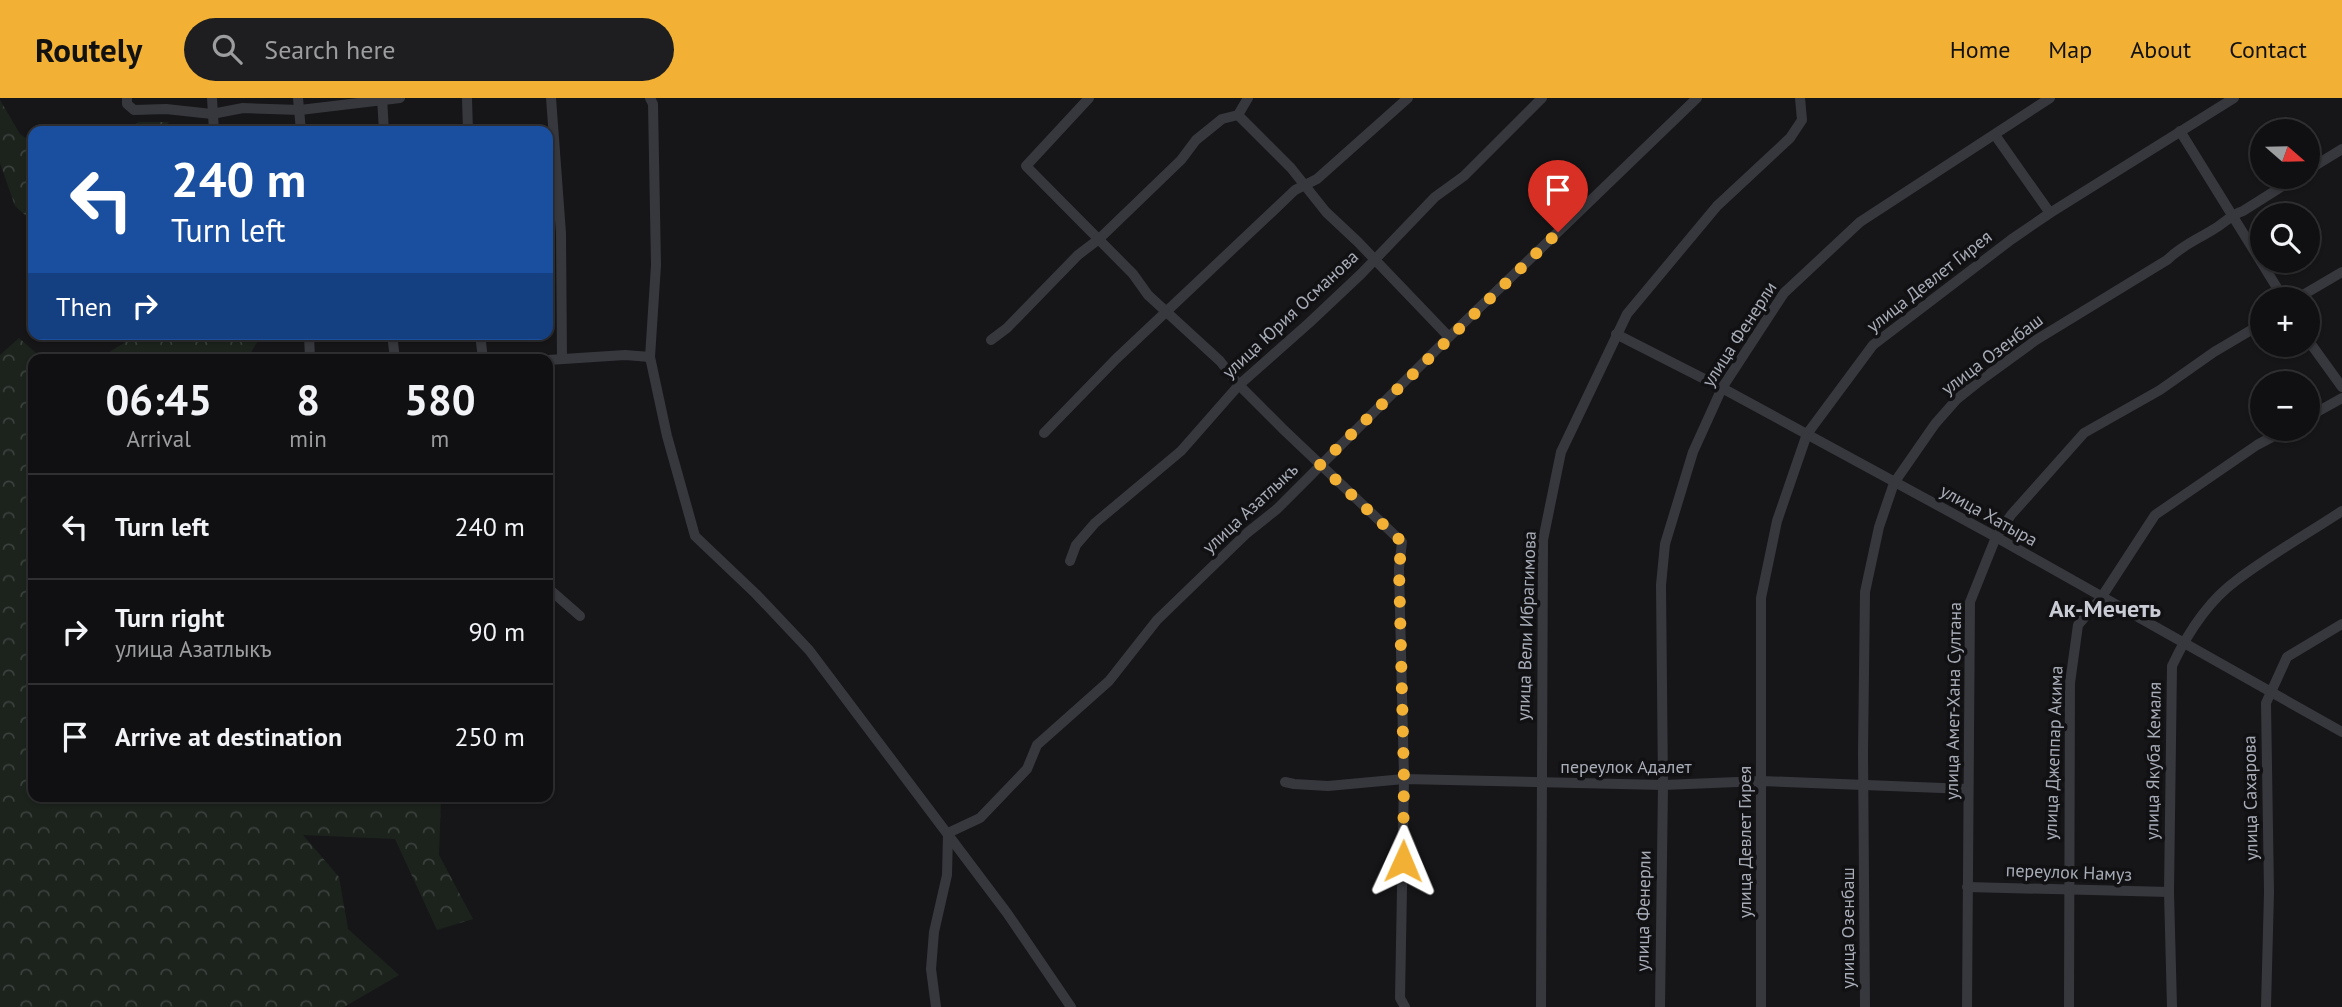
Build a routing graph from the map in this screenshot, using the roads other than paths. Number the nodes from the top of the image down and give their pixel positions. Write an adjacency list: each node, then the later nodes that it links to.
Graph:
1 (127, 98): 17 (street)
2 (212, 98): 17 (street)
3 (400, 98): 15 (street)
4 (467, 98): 22 (street)
5 (551, 98): 43 (street)
6 (650, 98): 41 (street)
7 (1089, 98): 31 (street)
8 (1248, 98): 18 (street)
9 (1408, 98): 27 (street)
10 (1542, 98): 32 (street, улица Юрия Османова)
11 (1697, 98): 39 (street, улица Азатлыкъ)
12 (1800, 98): 38 (street, улица Вели Ибрагимова)
13 (2050, 98): 24 (street, улица Фенерли)
14 (2234, 98): 23 (street, улица Девлет Гирея)
15 (382, 99): 16 (street); 21 (street)
16 (299, 104): 17 (street); 20 (street)
17 (212, 114): 19 (street)
18 (1238, 115): 27 (street); 31 (street)
19 (213, 126)
20 (301, 126)
21 (384, 126)
22 (468, 126)
23 (2180, 131): 29 (street, улица Девлет Гирея); 30 (street)
24 (1996, 135): 29 (street); 47 (street, улица Фенерли)
25 (2342, 149): 26 (street)
26 (2320, 163)
27 (1305, 186): 32 (street); 36 (street)
28 (2278, 189): 30 (street, улица Озенбаш)
29 (2050, 213): 51 (street, улица Девлет Гирея)
30 (2233, 215): 34 (street); 54 (street, улица Озенбаш)
31 (1099, 239): 36 (street); 40 (street)
32 (1373, 259): 39 (street); 45 (street, улица Юрия Османова)
33 (2342, 272): 35 (street)
34 (2277, 287)
35 (2316, 287)
36 (1167, 312): 45 (street); 50 (street)
37 (2250, 331): 56 (street, улица Амет-Хана Султана)
38 (1616, 334): 47 (street, улица Хатыра); 68 (street, улица Вели Ибрагимова)
39 (1449, 337): 53 (street, улица Азатлыкъ)
40 (990, 340)
41 (650, 357): 43 (street); 72 (street)
42 (2320, 357): 46 (street)
43 (562, 359): 44 (street)
44 (553, 360)
45 (1240, 385): 53 (street); 57 (street, улица Юрия Османова)
46 (2342, 387)
47 (1723, 388): 51 (street, улица Хатыра); 70 (street, улица Фенерли)
48 (2342, 398): 49 (street)
49 (2320, 410)
50 (1044, 433)
51 (1807, 434): 54 (street, улица Хатыра); 66 (street, улица Девлет Гирея)
52 (2264, 441): 59 (street, улица Джеппар Акима)
53 (1320, 465): 65 (street); 72 (street, улица Азатлыкъ)
54 (1894, 482): 56 (street, улица Хатыра); 69 (street, улица Озенбаш)
55 (2342, 511): 62 (street, улица Якуба Кемаля)
56 (1996, 537): 59 (street, улица Хатыра); 71 (street, улица Амет-Хана Султана)
57 (1070, 561)
58 (553, 592): 60 (street)
59 (2101, 598): 62 (street, улица Хатыра); 74 (street, улица Джеппар Акима)
60 (580, 616)
61 (2342, 625): 63 (street, улица Сахарова)
62 (2182, 644): 63 (street, улица Хатыра); 75 (street, улица Якуба Кемаля)
63 (2270, 693): 64 (street, улица Хатыра); 86 (street, улица Сахарова)
64 (2342, 732)
65 (1404, 779): 67 (street, переулок Адалет); 68 (street, переулок Адалет); 78 (street)
66 (1762, 781): 69 (street, переулок Адалет); 70 (street, переулок Адалет); 81 (street, улица Девлет Гирея)
67 (1285, 782)
68 (1540, 783): 70 (street, переулок Адалет); 79 (street, улица Вели Ибрагимова)
69 (1863, 784): 71 (street, переулок Адалет); 82 (street, улица Озенбаш)
70 (1662, 785): 80 (street, улица Фенерли)
71 (1968, 789): 73 (street, улица Амет-Хана Султана)
72 (948, 833): 76 (street); 77 (street)
73 (1967, 887): 74 (street, переулок Намуз); 83 (street, улица Амет-Хана Султана)
74 (2068, 890): 75 (street, переулок Намуз); 84 (street, улица Джеппар Акима)
75 (2169, 892): 85 (street, улица Якуба Кемаля)
76 (936, 1007)
77 (1071, 1007)
78 (1405, 1007)
79 (1541, 1007)
80 (1660, 1007)
81 (1761, 1007)
82 (1865, 1007)
83 (1967, 1007)
84 (2070, 1007)
85 (2172, 1007)
86 (2266, 1007)

